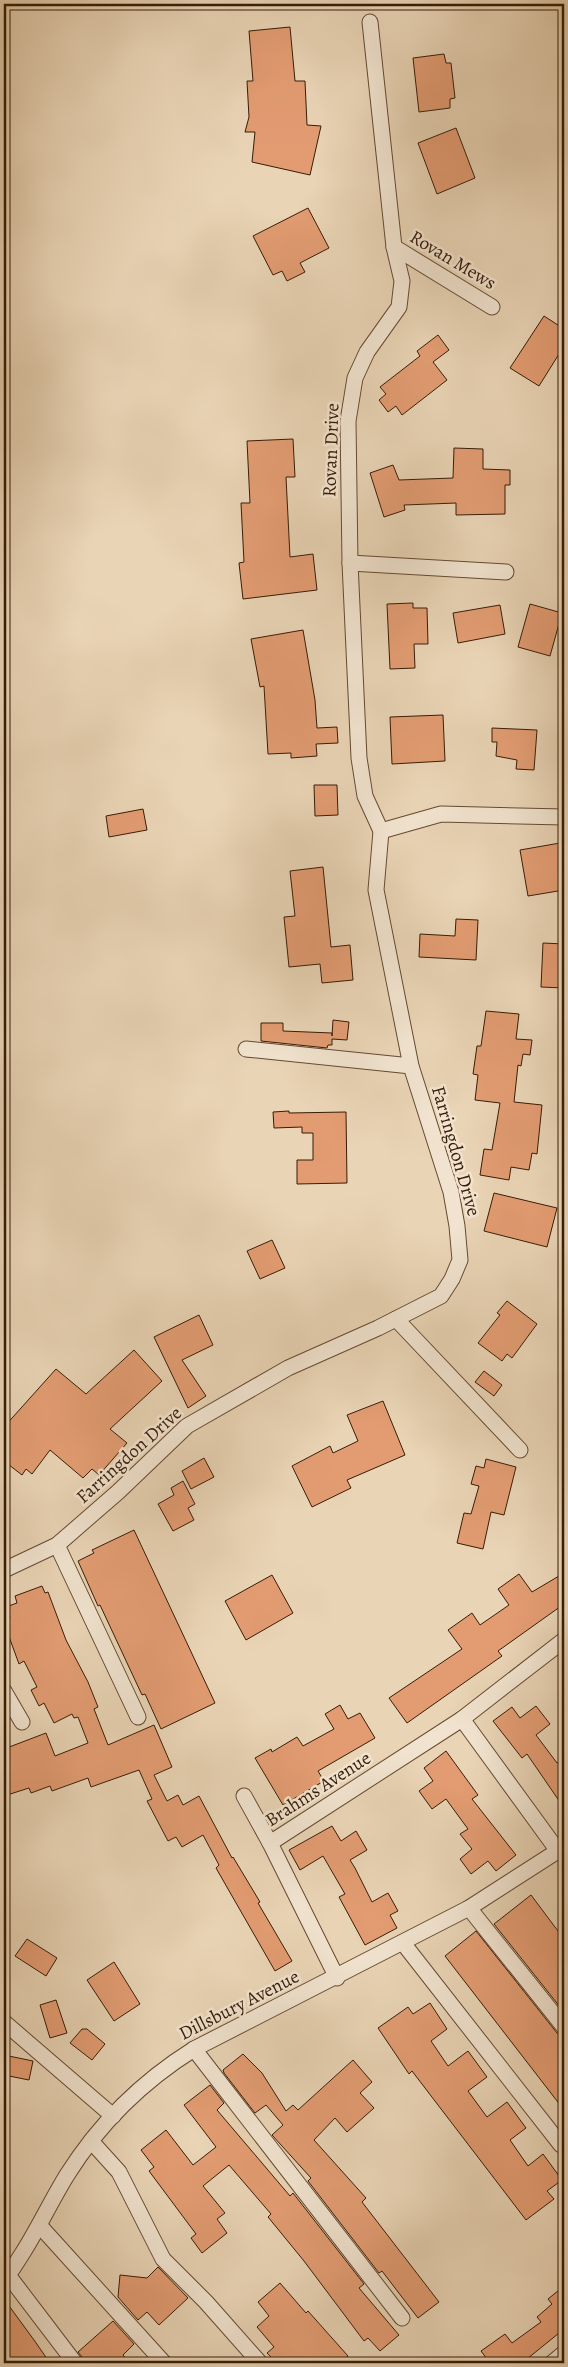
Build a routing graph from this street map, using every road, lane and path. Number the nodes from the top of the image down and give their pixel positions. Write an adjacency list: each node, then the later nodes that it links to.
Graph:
1 (370, 22): 2 (street, Rovan Drive)
2 (394, 247): 3 (street, Rovan Mews); 4 (street, Rovan Drive)
3 (492, 307)
4 (350, 563): 5 (street); 7 (street, Rovan Drive)
5 (506, 572)
6 (564, 817): 7 (street)
7 (381, 831): 9 (street, Farringdon Drive)
8 (246, 1049): 9 (street)
9 (411, 1066): 10 (street, Farringdon Drive)
10 (396, 1319): 11 (street); 12 (street, Farringdon Drive)
11 (520, 1450)
12 (57, 1545): 13 (street, Farringdon Drive); 16 (street)
13 (4, 1570)
14 (564, 1640): 17 (street, Brahms Avenue)
15 (4, 1691): 18 (street)
16 (138, 1717)
17 (462, 1719): 20 (street, Brahms Avenue); 21 (street)
18 (22, 1722)
19 (244, 1796): 20 (street)
20 (270, 1843): 24 (street, Brahms Avenue)
21 (561, 1849): 22 (street, Dillsbury Avenue)
22 (469, 1908): 23 (street, Dillsbury Avenue); 26 (street)
23 (403, 1943): 24 (street, Dillsbury Avenue); 30 (street)
24 (337, 1978): 27 (street, Dillsbury Avenue)
25 (5, 2023): 28 (street)
26 (564, 2027)
27 (194, 2049): 28 (street, Dillsbury Avenue); 33 (street)
28 (113, 2116): 29 (street, Dillsbury Avenue)
29 (91, 2141): 31 (street, Dillsbury Avenue); 37 (street)
30 (561, 2146)
31 (40, 2226): 32 (street, Dillsbury Avenue); 36 (street)
32 (6, 2277): 35 (street)
33 (402, 2318)
34 (564, 2353): 38 (street)
35 (75, 2363)
36 (164, 2363)
37 (260, 2363)
38 (552, 2363)

